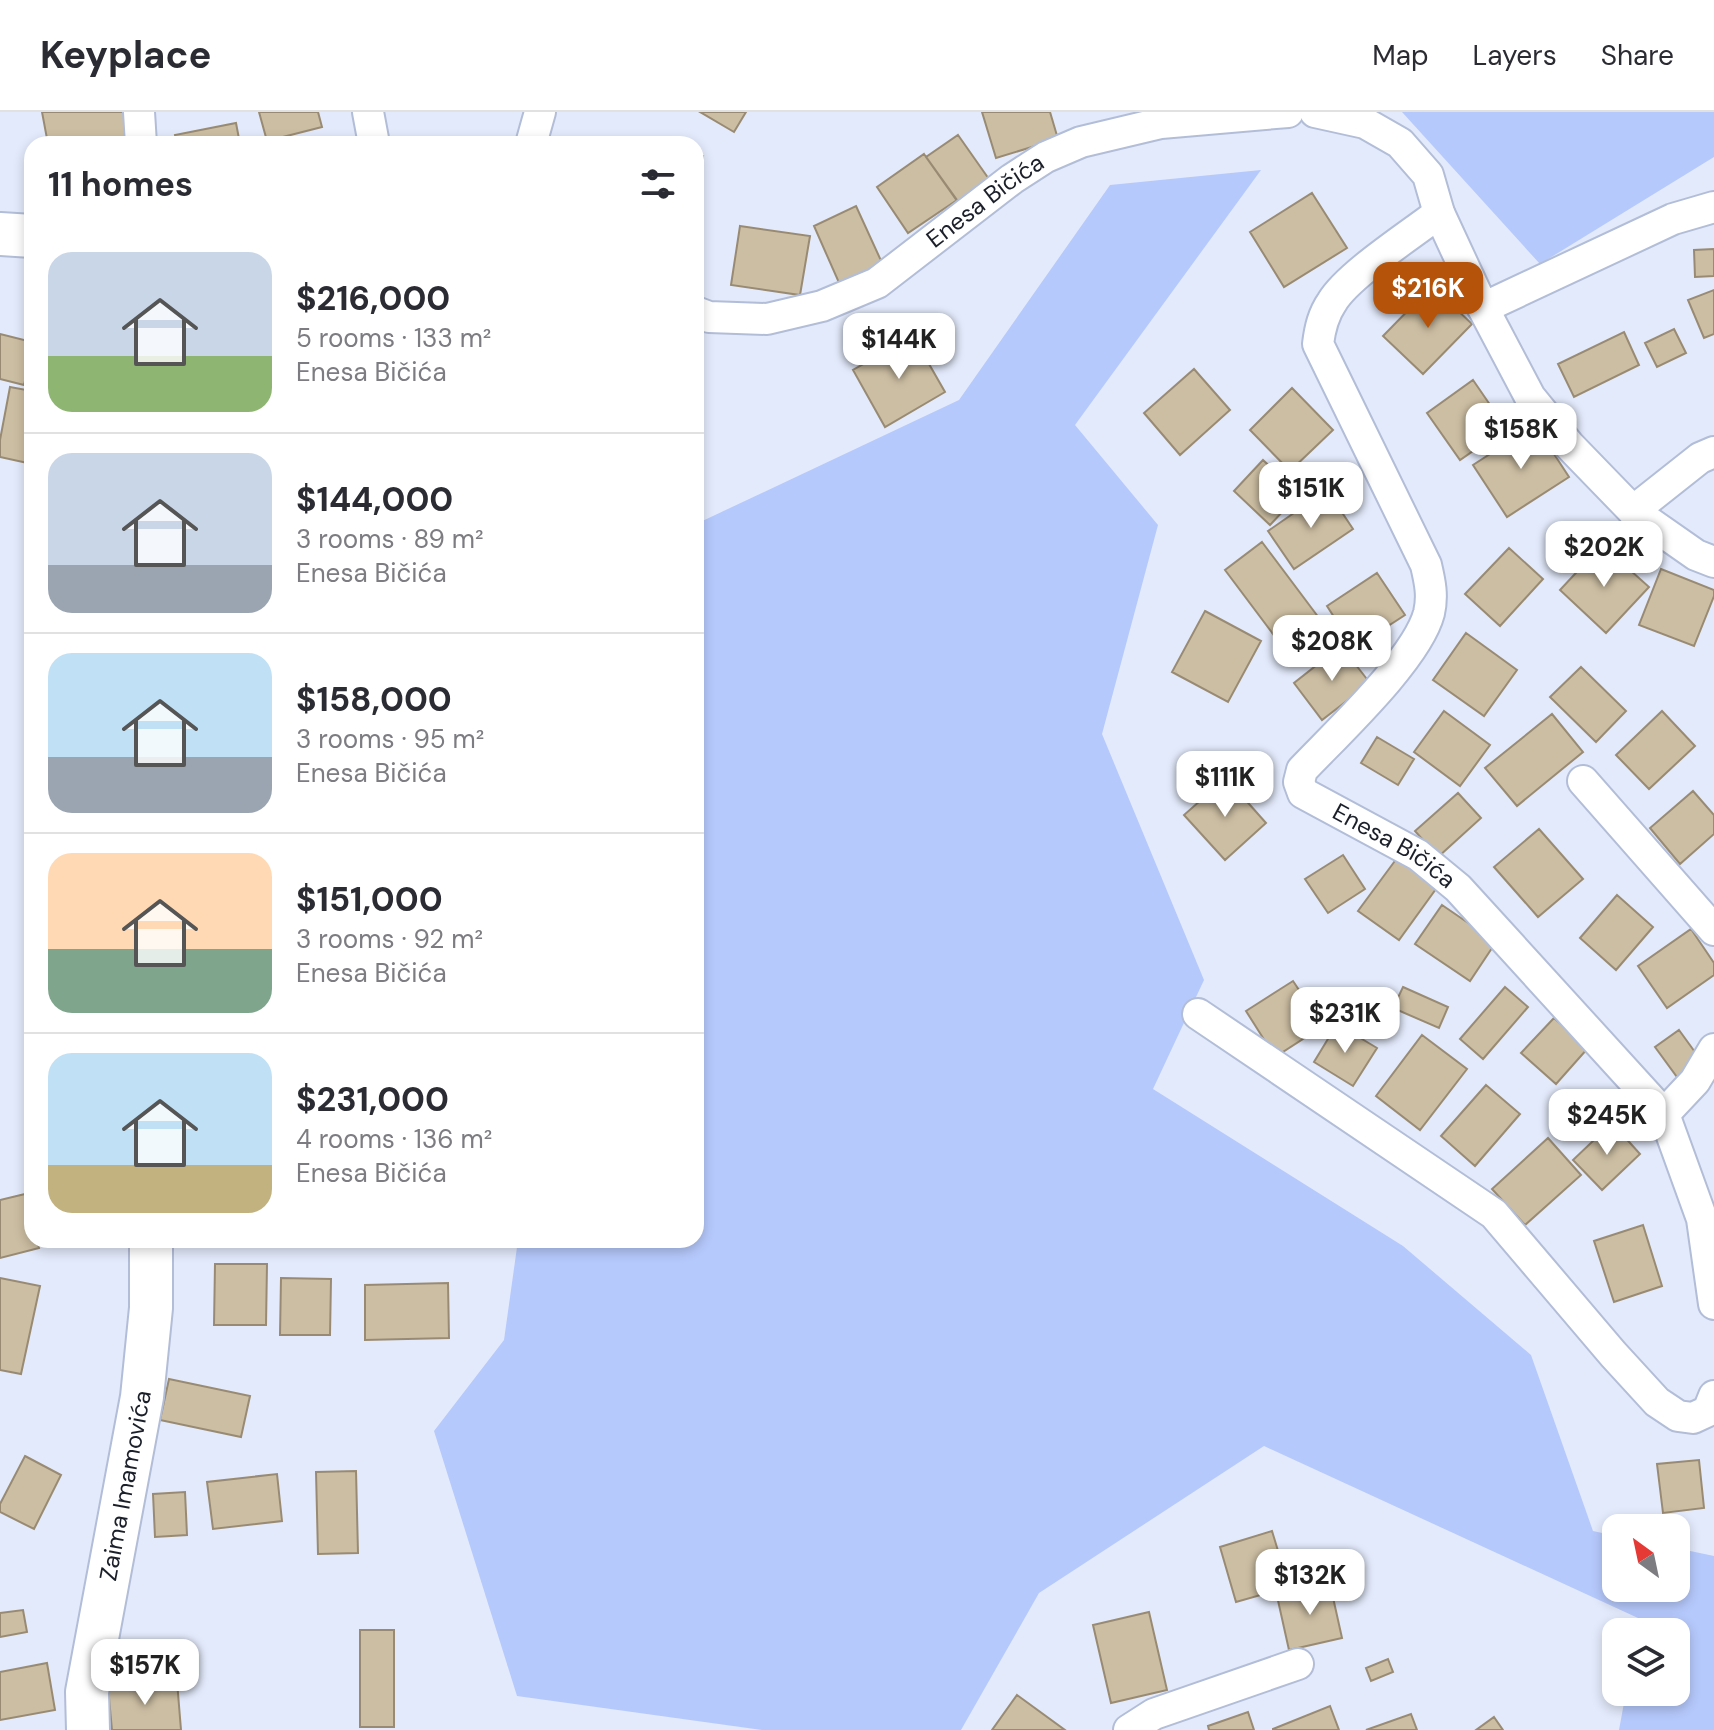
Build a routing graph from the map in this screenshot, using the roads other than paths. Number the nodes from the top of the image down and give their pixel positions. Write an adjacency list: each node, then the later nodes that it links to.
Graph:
1 (139, 112): 6 (street)
2 (368, 112): 7 (street)
3 (540, 112): 8 (street)
4 (1288, 112): 14 (street, Enesa Bičića)
5 (1315, 112): 10 (street)
6 (140, 136)
7 (372, 136)
8 (533, 136)
9 (1714, 207): 13 (street)
10 (1439, 213): 13 (street); 22 (street, Enesa Bičića)
11 (0, 234): 12 (street)
12 (24, 236)
13 (1483, 308): 16 (street)
14 (704, 315)
15 (1714, 452): 16 (street)
16 (1633, 511): 17 (street)
17 (1714, 562)
18 (1583, 781): 19 (street)
19 (1714, 930)
20 (1198, 1014): 25 (street)
21 (1714, 1049): 22 (street)
22 (1664, 1114): 24 (street, Enesa Bičića)
23 (151, 1248): 27 (street, Zaima Imamovića)
24 (1714, 1304)
25 (1714, 1396)
26 (1298, 1664): 28 (street)
27 (88, 1730)
28 (1129, 1730)

